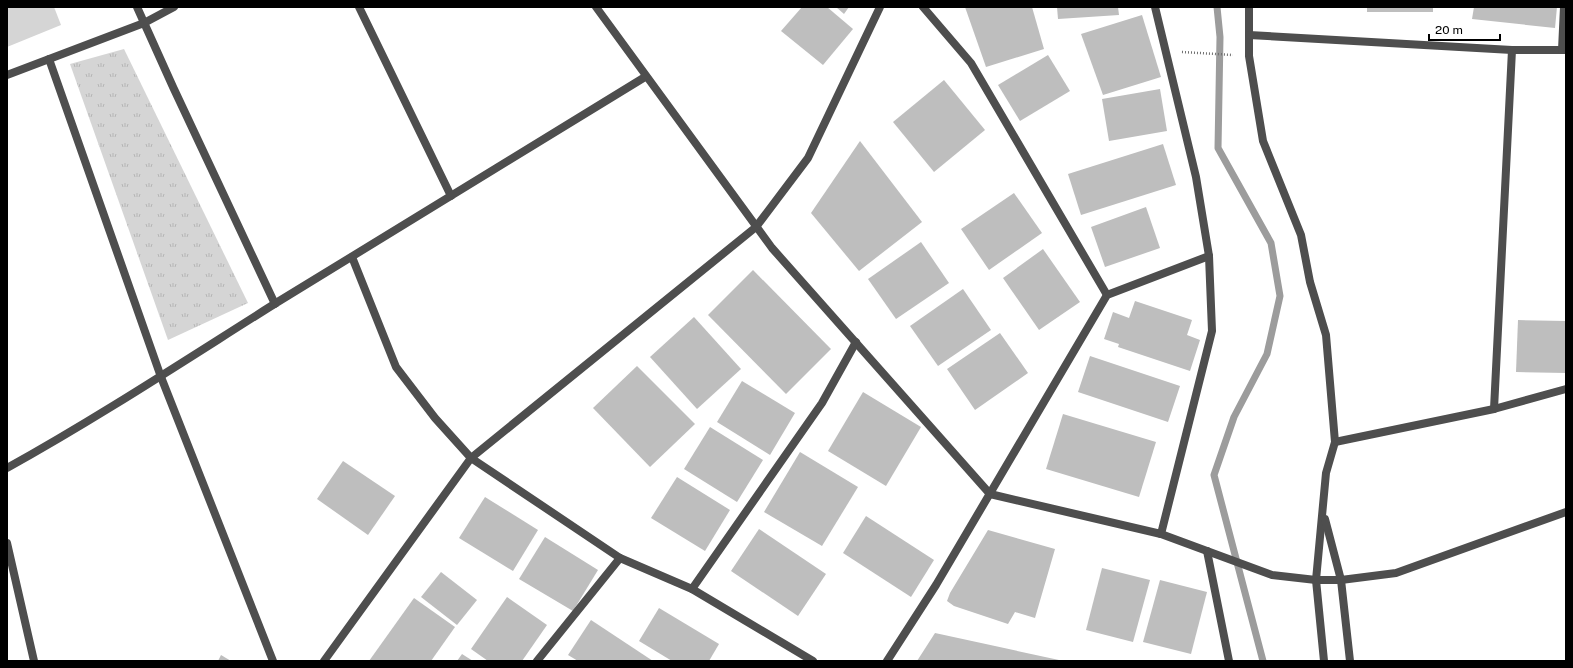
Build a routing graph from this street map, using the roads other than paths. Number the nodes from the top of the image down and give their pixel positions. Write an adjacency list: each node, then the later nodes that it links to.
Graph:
1 (137, 7): 10 (street)
2 (174, 7): 10 (street)
3 (359, 7): 17 (street)
4 (596, 7): 16 (street)
5 (880, 7): 18 (street)
6 (923, 7): 21 (street)
7 (1155, 7): 19 (street)
8 (1248, 7): 11 (street)
9 (1564, 7): 13 (street)
10 (144, 23): 14 (street); 22 (street)
11 (1249, 35): 12 (street); 27 (street)
12 (1512, 50): 13 (street); 26 (street)
13 (1564, 50)
14 (49, 59): 15 (street); 24 (street)
15 (7, 75)
16 (645, 77): 17 (street); 18 (street)
17 (451, 196): 20 (street)
18 (756, 227): 23 (street); 28 (street)
19 (1209, 256): 21 (street); 33 (street)
20 (352, 257): 22 (street); 28 (street)
21 (1106, 295): 30 (street)
22 (275, 304): 24 (street)
23 (856, 342): 30 (street); 39 (street)
24 (161, 377): 29 (street); 41 (street)
25 (1566, 389): 26 (street)
26 (1494, 409): 27 (street)
27 (1335, 442): 32 (street)
28 (471, 458): 36 (street); 42 (street)
29 (7, 468)
30 (990, 494): 33 (street); 45 (street)
31 (1566, 512): 38 (street)
32 (1323, 513): 37 (street); 38 (street)
33 (1160, 534): 35 (street)
34 (7, 543): 40 (street)
35 (1211, 552): 37 (street); 46 (street)
36 (620, 558): 39 (street); 43 (street)
37 (1316, 580): 38 (street); 47 (street)
38 (1341, 580): 48 (street)
39 (692, 589): 44 (street)
40 (34, 661)
41 (273, 661)
42 (324, 661)
43 (537, 661)
44 (813, 661)
45 (887, 661)
46 (1229, 661)
47 (1324, 661)
48 (1350, 661)

